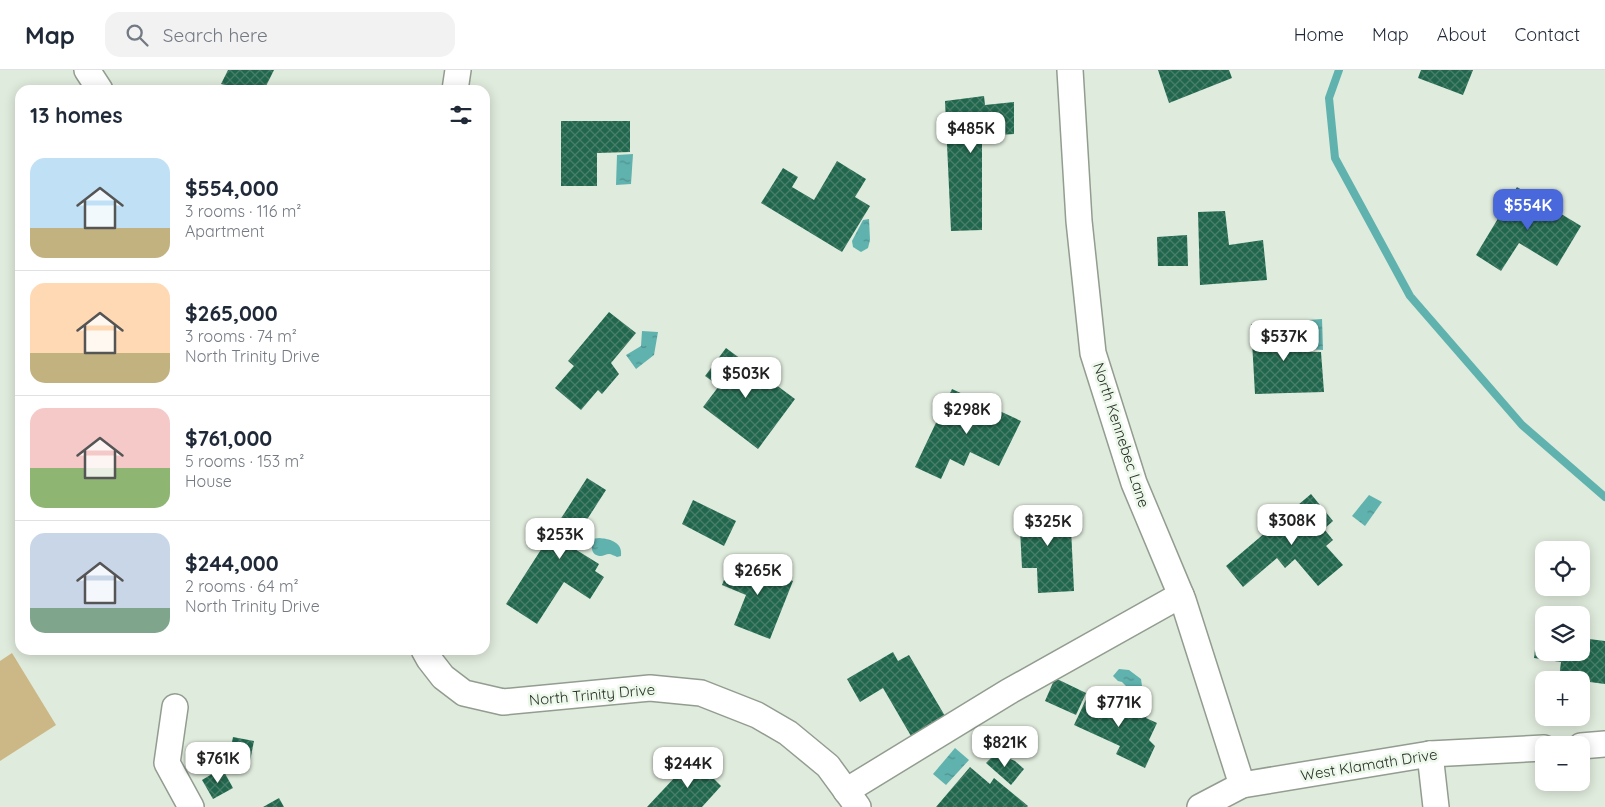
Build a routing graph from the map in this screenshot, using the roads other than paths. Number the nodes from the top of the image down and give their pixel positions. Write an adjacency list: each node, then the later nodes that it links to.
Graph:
1 (87, 70): 4 (street)
2 (458, 70): 5 (street)
3 (1070, 70): 6 (street, North Kennebec Lane)
4 (97, 85)
5 (456, 85)
6 (1181, 595): 13 (street, North Kennebec Lane); 14 (street)
7 (426, 655): 14 (street, North Trinity Drive)
8 (175, 707): 15 (street)
9 (1605, 744): 10 (street)
10 (1590, 745)
11 (1535, 748): 12 (street, West Klamath Drive)
12 (1430, 754): 13 (street, West Klamath Drive); 17 (street)
13 (1242, 785): 16 (street, West Klamath Drive)
14 (852, 799)
15 (191, 807)
16 (1200, 807)
17 (1436, 807)

